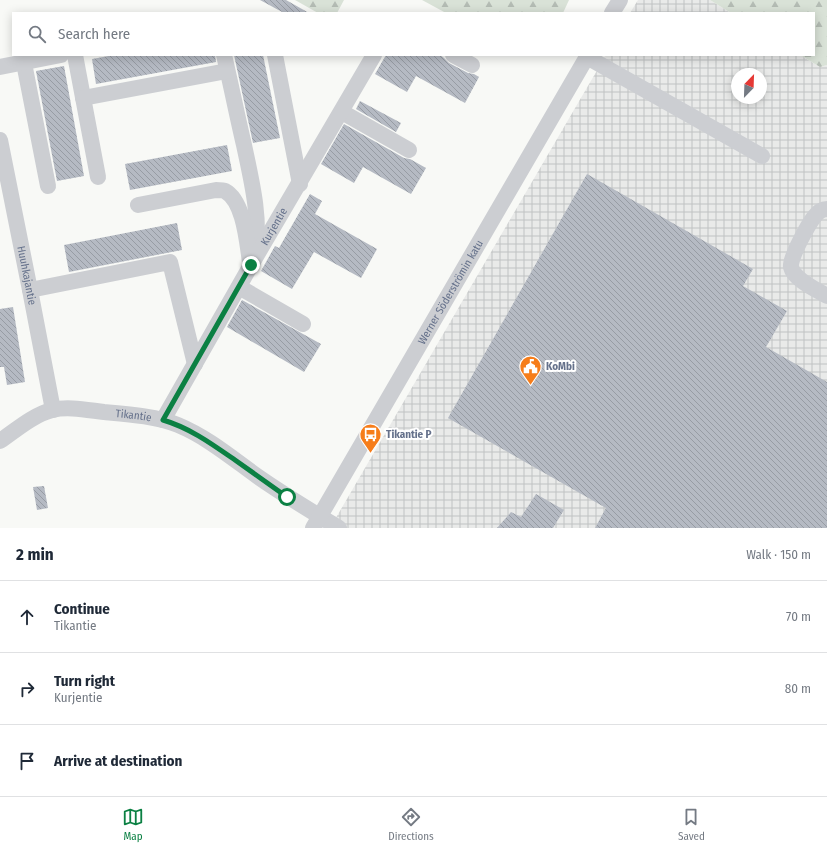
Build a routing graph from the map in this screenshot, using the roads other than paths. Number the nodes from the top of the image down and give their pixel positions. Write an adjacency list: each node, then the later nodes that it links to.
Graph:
1 (620, 0): 2 (street)
2 (613, 12)
3 (56, 56): 10 (street)
4 (75, 56): 14 (street)
5 (224, 56): 13 (street)
6 (275, 56): 20 (street)
7 (373, 56): 15 (street, Kurjentie)
8 (456, 56): 11 (street)
9 (587, 56): 18 (street); 33 (street, Werner Söderströmin katu)
10 (24, 62): 12 (street); 21 (street)
11 (472, 65)
12 (0, 67)
13 (227, 71): 14 (street); 24 (street)
14 (83, 98): 19 (street)
15 (342, 112): 17 (street); 20 (street, Kurjentie)
16 (0, 140): 26 (street, Huuhkajantie)
17 (409, 150)
18 (762, 156)
19 (98, 177)
20 (300, 184): 24 (street, Kurjentie)
21 (48, 186)
22 (138, 205): 24 (street)
23 (827, 208): 27 (street)
24 (253, 261): 25 (street, Kurjentie)
25 (239, 287): 28 (street); 29 (street, Kurjentie)
26 (30, 290): 29 (street); 30 (street, Huuhkajantie)
27 (827, 296)
28 (303, 324)
29 (196, 364): 31 (street, Kurjentie)
30 (53, 410): 31 (street, Tikantie); 32 (street, Tikantie)
31 (163, 420): 33 (street, Tikantie)
32 (0, 441)
33 (316, 522): 34 (street, Tikantie)
34 (339, 528)

